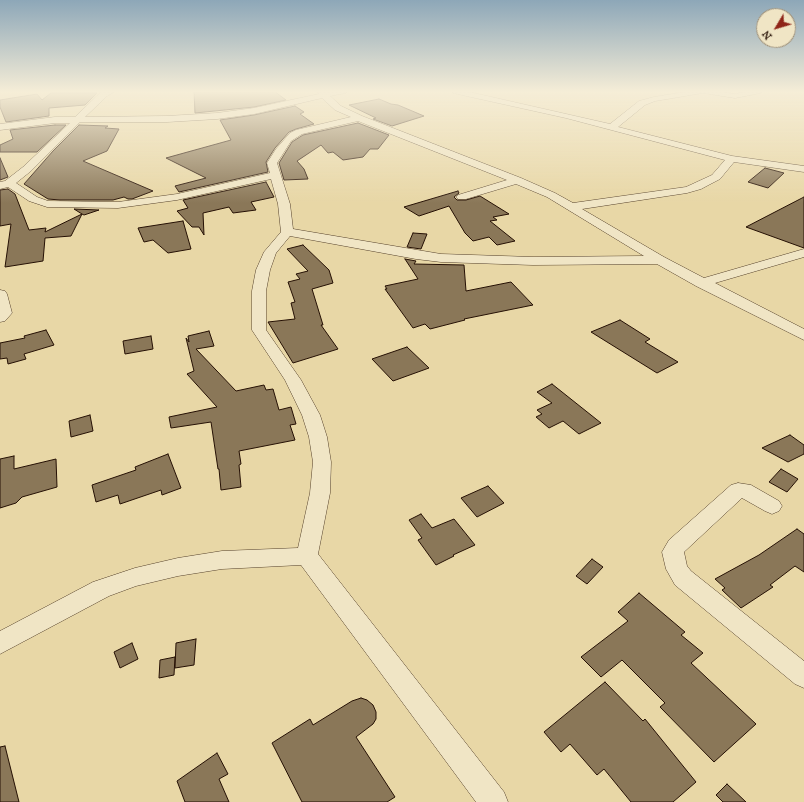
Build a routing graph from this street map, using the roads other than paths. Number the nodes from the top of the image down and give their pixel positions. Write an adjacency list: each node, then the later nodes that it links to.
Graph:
1 (69, 128): 11 (street)
2 (314, 128): 9 (street)
3 (386, 128): 10 (street)
4 (612, 128): 5 (street)
5 (732, 159): 7 (street); 13 (street)
6 (804, 161): 7 (street)
7 (792, 168): 8 (street)
8 (804, 170)
9 (275, 175): 11 (street); 14 (street)
10 (517, 180): 12 (street); 13 (street)
11 (4, 184)
12 (462, 197)
13 (571, 207): 16 (street)
14 (287, 232): 16 (street); 22 (street)
15 (804, 253): 17 (street)
16 (659, 260): 17 (street)
17 (701, 283): 20 (street)
18 (0, 294): 19 (street)
19 (0, 318)
20 (804, 335)
21 (772, 506): 24 (street)
22 (307, 556): 23 (street); 25 (street)
23 (0, 643)
24 (804, 676)
25 (494, 802)

